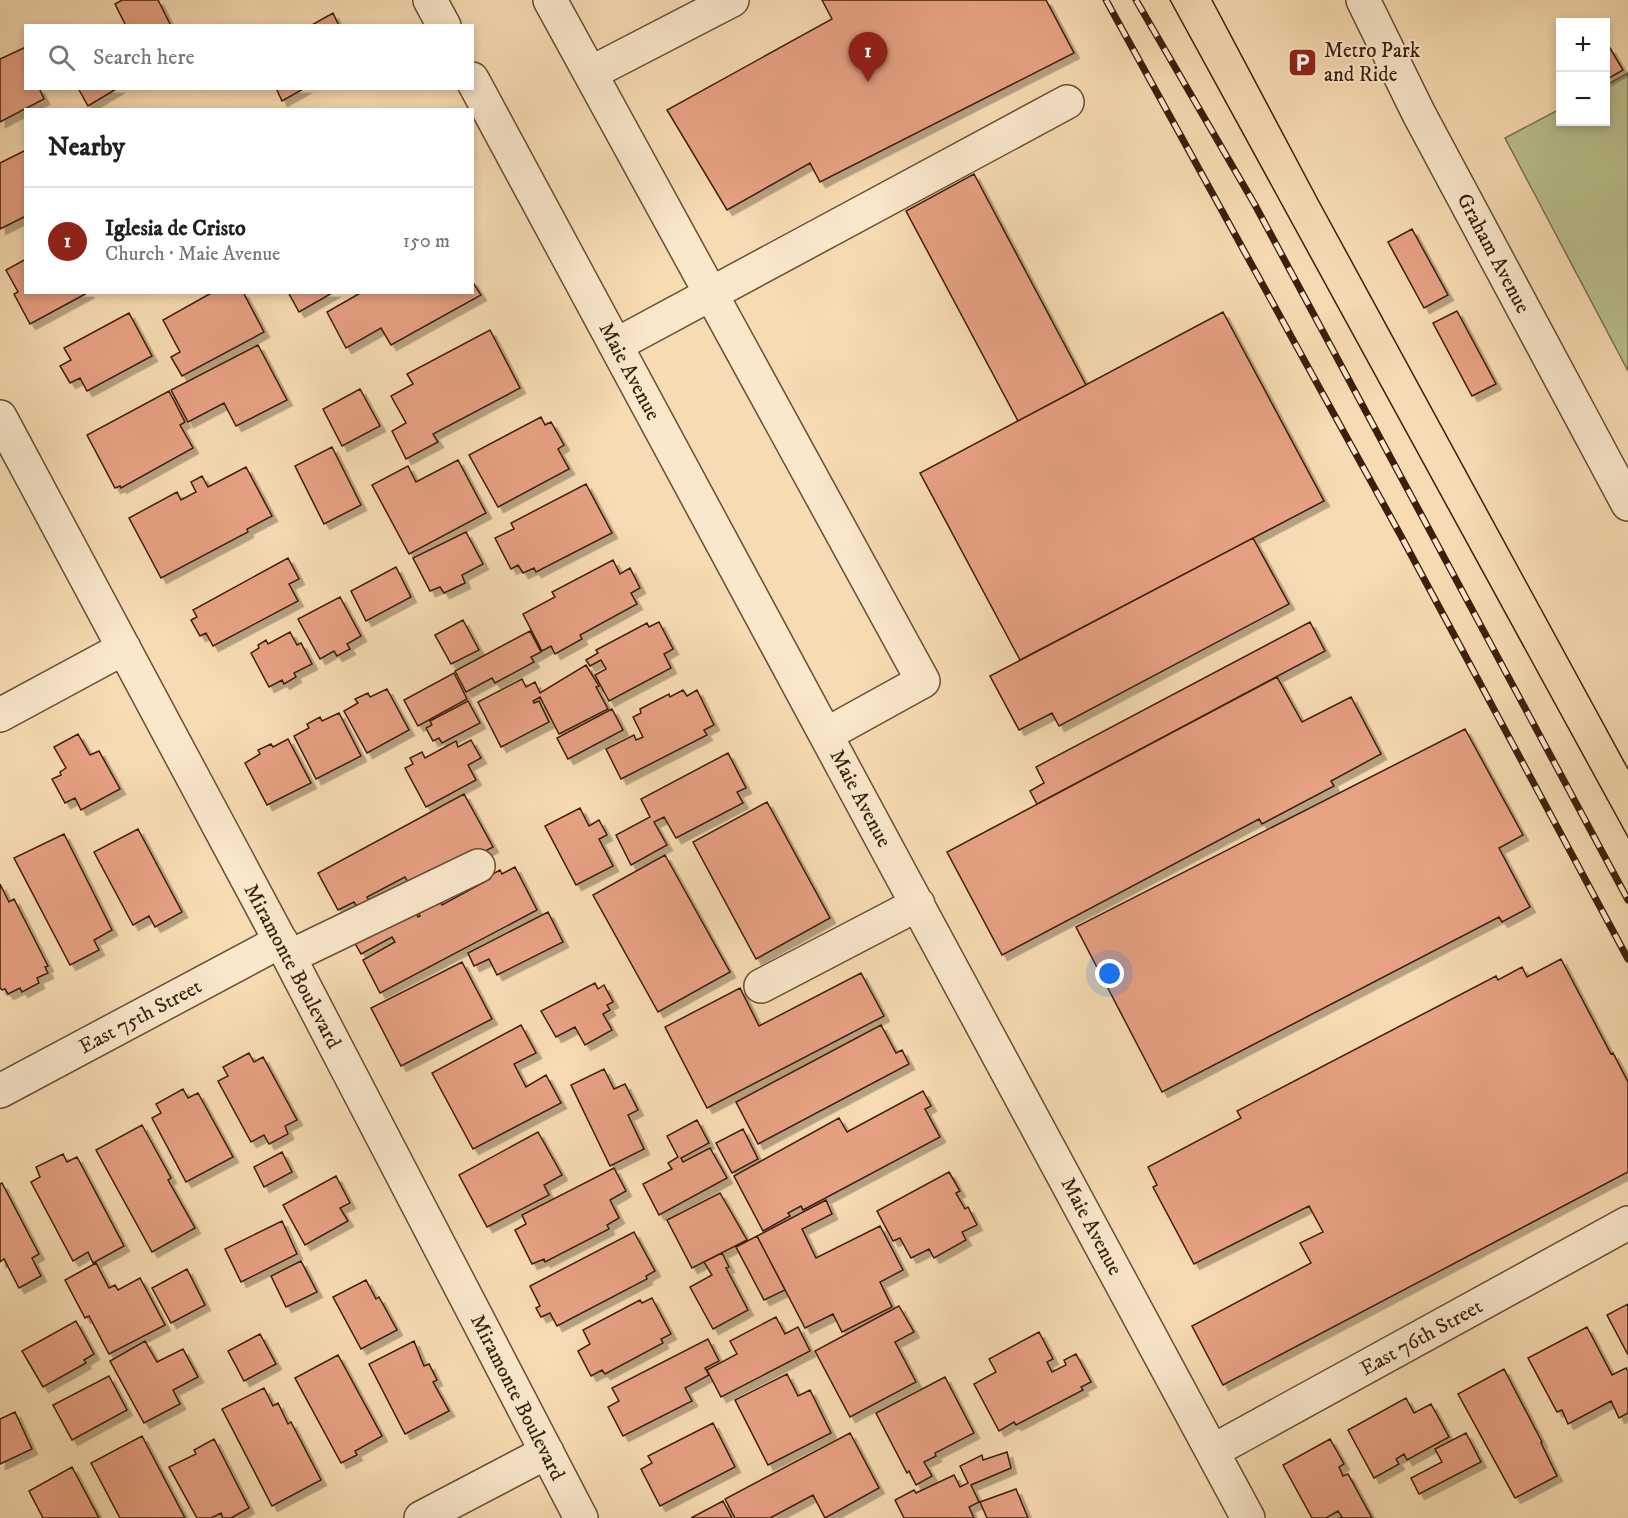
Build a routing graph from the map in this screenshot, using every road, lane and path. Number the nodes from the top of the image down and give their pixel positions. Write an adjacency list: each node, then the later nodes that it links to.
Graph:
1 (430, 0): 5 (street)
2 (550, 0): 6 (street)
3 (732, 0): 6 (street)
4 (1363, 0): 12 (street, Graham Avenue)
5 (443, 24)
6 (591, 73): 9 (street)
7 (474, 83): 10 (street, Maie Avenue)
8 (1067, 102): 9 (street)
9 (711, 293): 10 (street); 15 (street)
10 (616, 345): 15 (street, Maie Avenue)
11 (0, 417): 13 (street, Miramonte Boulevard)
12 (1628, 504)
13 (124, 648): 14 (street); 18 (street, Miramonte Boulevard)
14 (0, 715)
15 (827, 734): 17 (street, Maie Avenue)
16 (478, 866): 18 (street, East 75th Street)
17 (918, 904): 19 (street); 22 (street, Maie Avenue)
18 (285, 949): 20 (street, East 75th Street); 23 (street, Miramonte Boulevard)
19 (761, 986)
20 (0, 1091)
21 (1628, 1224): 22 (street, East 76th Street)
22 (1213, 1451): 26 (street, Maie Avenue)
23 (547, 1452): 24 (street); 25 (street, Miramonte Boulevard)
24 (421, 1518)
25 (580, 1518)
26 (1248, 1518)

